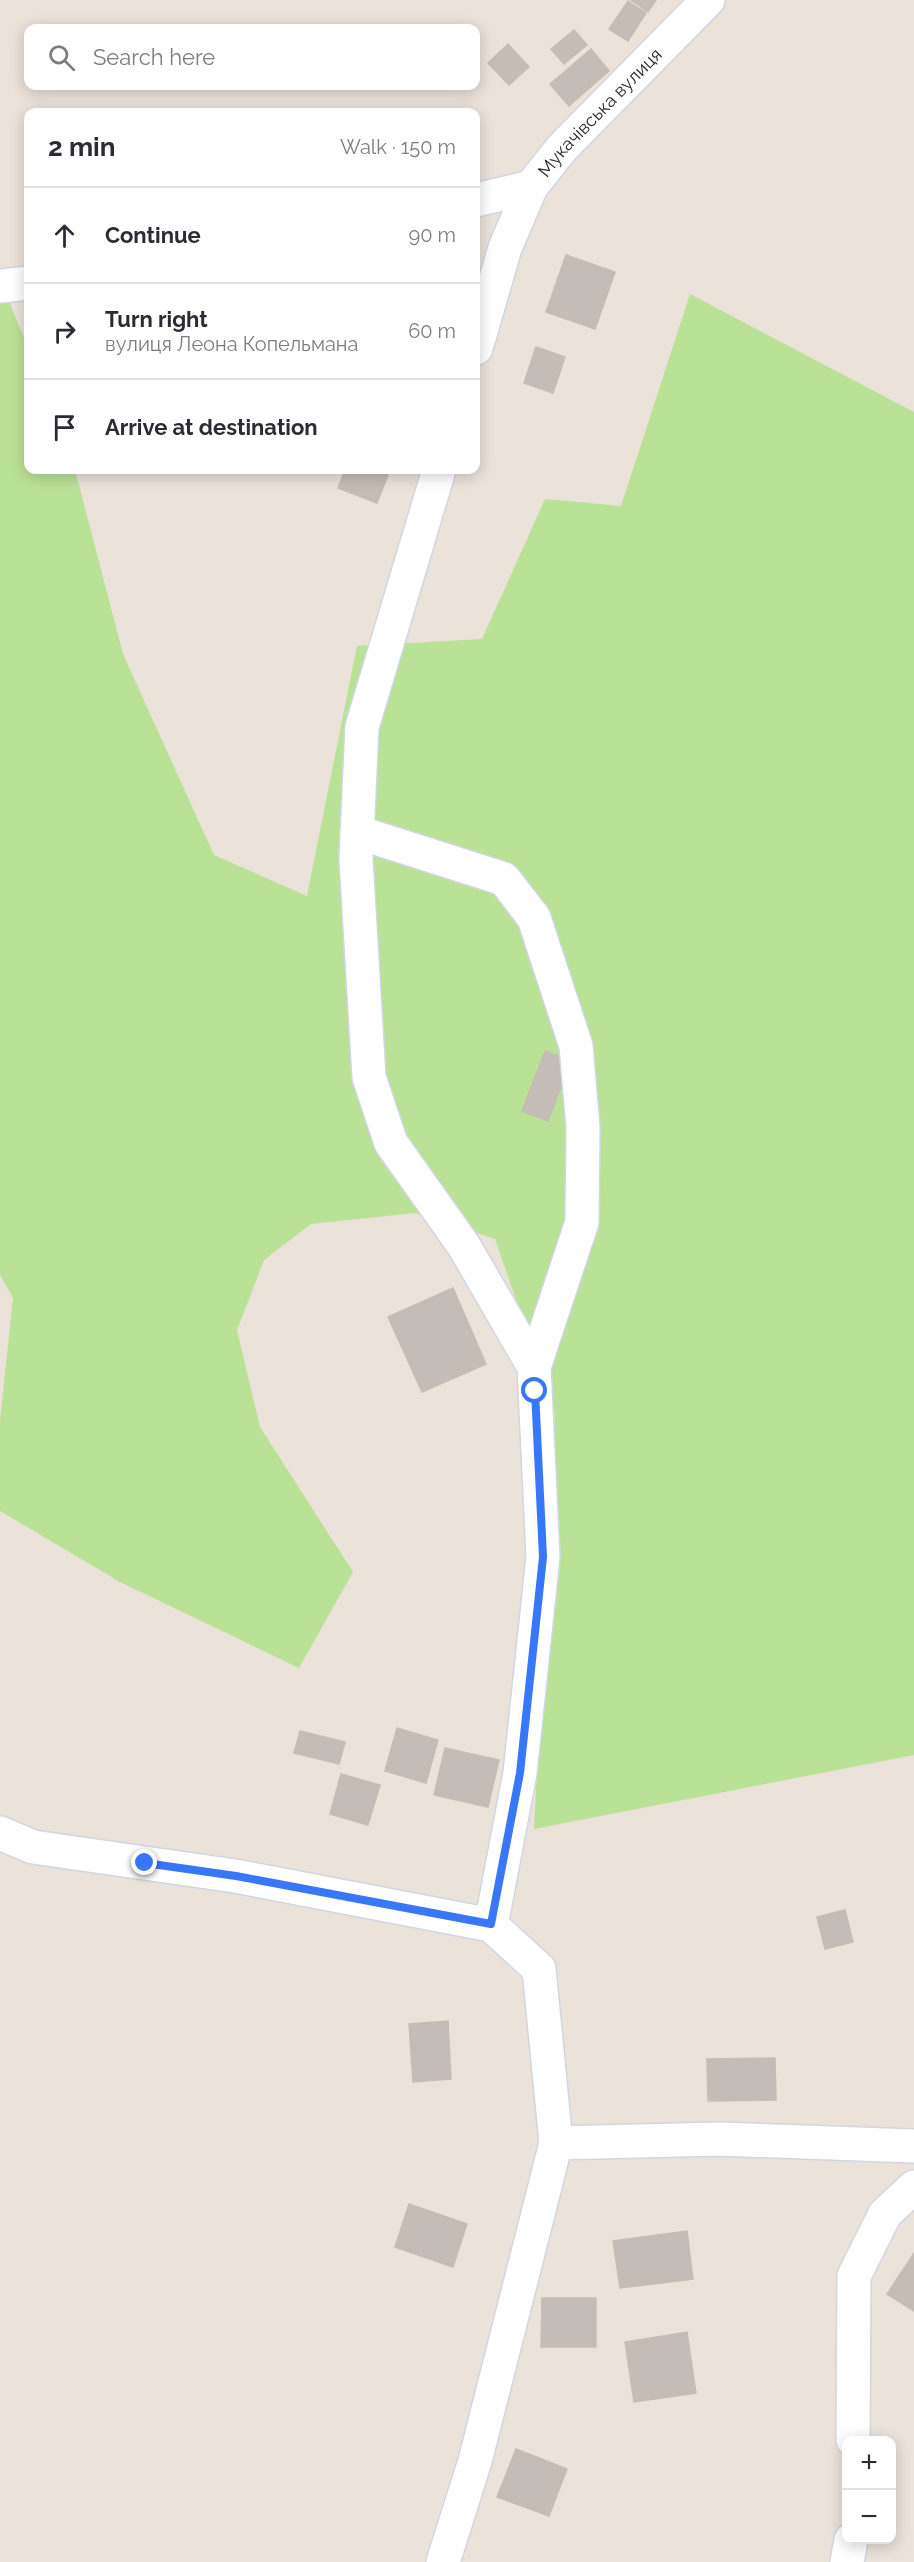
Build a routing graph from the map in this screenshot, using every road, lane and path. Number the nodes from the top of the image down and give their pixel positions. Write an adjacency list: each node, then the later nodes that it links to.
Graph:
1 (708, 0): 2 (street, Мукачівська вулиця)
2 (531, 186): 3 (street, Мукачівська вулиця); 6 (street)
3 (480, 199)
4 (24, 283): 5 (street)
5 (0, 286)
6 (480, 334)
7 (438, 474): 8 (street)
8 (357, 832): 9 (street); 9 (street)
9 (534, 1367): 11 (street)
10 (0, 1833): 11 (street)
11 (491, 1924): 12 (street)
12 (556, 2143): 13 (street); 17 (street)
13 (914, 2146)
14 (914, 2187): 15 (street)
15 (853, 2436)
16 (850, 2544): 18 (street)
17 (442, 2562)
18 (847, 2562)

